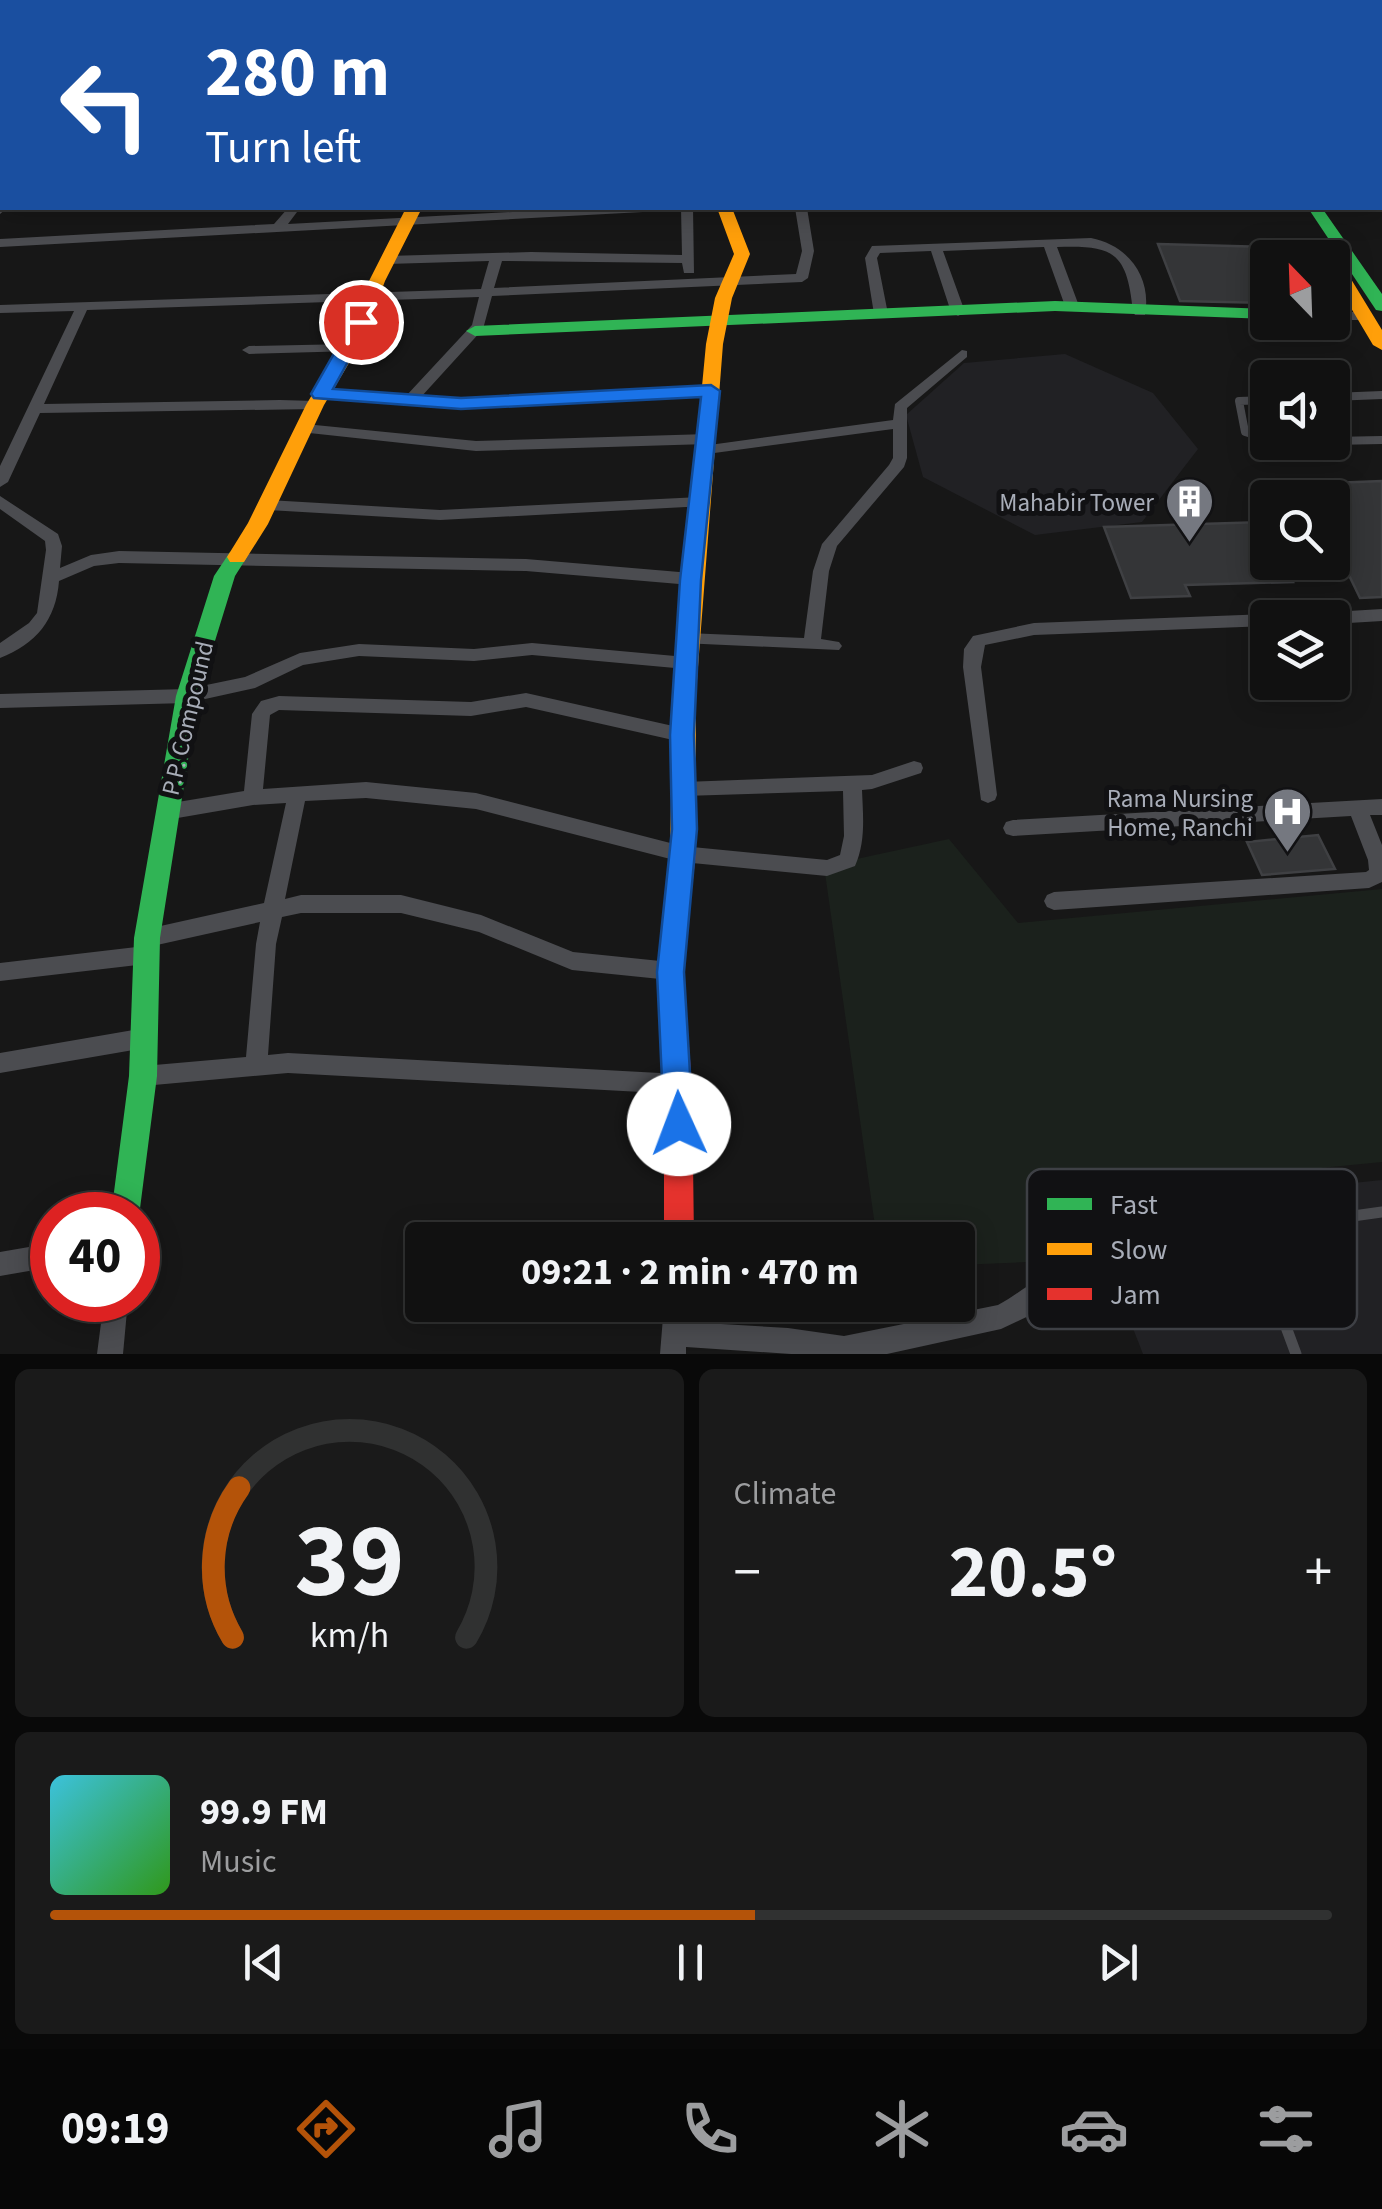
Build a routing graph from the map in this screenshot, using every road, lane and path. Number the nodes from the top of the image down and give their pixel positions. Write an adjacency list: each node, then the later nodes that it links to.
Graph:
1 (292, 210): 9 (street)
2 (553, 210): 8 (street)
3 (687, 210): 15 (street)
4 (727, 210): 18 (street)
5 (801, 210): 18 (street)
6 (1297, 210): 10 (street)
7 (1316, 210): 25 (street)
8 (411, 214): 9 (street); 16 (street, P.P. Compound)
9 (278, 228): 11 (street)
10 (1318, 240)
11 (0, 243)
12 (1050, 246): 13 (street); 23 (street); 27 (street)
13 (936, 247): 26 (street); 28 (street)
14 (496, 258): 15 (street); 16 (street); 20 (street)
15 (689, 259): 19 (street)
16 (387, 260): 21 (street, P.P. Compound)
17 (1350, 282): 25 (street)
18 (725, 283): 19 (street); 30 (street)
19 (688, 285): 20 (street)
20 (489, 293): 21 (street); 31 (street)
21 (370, 298): 22 (street); 33 (street, P.P. Compound)
22 (84, 304): 24 (street); 42 (street)
23 (1072, 306): 26 (street); 27 (street)
24 (0, 308)
25 (1374, 311): 32 (street)
26 (958, 312): 28 (street)
27 (1140, 312): 29 (street)
28 (882, 314): 30 (street)
29 (1250, 314)
30 (715, 321): 31 (street); 36 (street)
31 (475, 331): 40 (street)
32 (1382, 345)
33 (349, 348): 34 (street); 39 (street, P.P. Compound)
34 (249, 350)
35 (962, 354): 43 (street)
36 (711, 391): 40 (street); 48 (street)
37 (1382, 394): 38 (lane)
38 (1350, 396)
39 (318, 400): 40 (street); 42 (street); 44 (street, P.P. Compound)
40 (408, 400)
41 (1250, 401): 45 (lane)
42 (36, 408): 49 (street)
43 (899, 424): 48 (street); 59 (street)
44 (305, 429): 48 (street); 52 (street, P.P. Compound)
45 (1250, 434)
46 (1382, 440): 47 (lane)
47 (1350, 441)
48 (708, 444): 51 (street)
49 (0, 482)
50 (0, 501): 54 (street)
51 (700, 502): 52 (street); 55 (street)
52 (268, 506): 53 (street, P.P. Compound)
53 (233, 560): 54 (street); 55 (street); 63 (street, P.P. Compound)
54 (52, 578): 62 (street)
55 (690, 580): 61 (street)
56 (1382, 615): 57 (street)
57 (1350, 617)
58 (1250, 621): 70 (street)
59 (812, 645): 60 (street); 61 (street)
60 (833, 646)
61 (687, 651): 63 (street); 65 (street)
62 (0, 652)
63 (187, 696): 64 (street); 74 (street, P.P. Compound)
64 (0, 701)
65 (682, 735): 68 (street); 71 (street)
66 (914, 768): 67 (street)
67 (852, 783): 68 (street); 76 (street)
68 (684, 789): 76 (street)
69 (297, 794): 71 (street); 76 (street); 78 (street)
70 (988, 794)
71 (253, 796): 74 (street)
72 (1382, 807): 73 (street)
73 (1358, 809): 75 (street); 77 (street)
74 (166, 812): 79 (street, P.P. Compound)
75 (1013, 828)
76 (682, 854): 81 (street)
77 (1054, 901)
78 (272, 908): 79 (street); 81 (street); 84 (street)
79 (146, 946): 80 (street); 82 (street, P.P. Compound)
80 (0, 972)
81 (670, 972): 86 (street)
82 (145, 1038): 83 (street); 85 (street, P.P. Compound)
83 (0, 1063)
84 (256, 1064): 85 (street); 86 (street)
85 (143, 1076): 87 (street, P.P. Compound)
86 (678, 1084): 90 (street)
87 (129, 1192)
88 (1382, 1212): 89 (lane)
89 (1357, 1215)
90 (679, 1222)
91 (30, 1259): 92 (street)
92 (0, 1264)
93 (1027, 1303): 96 (street)
94 (114, 1322): 97 (street)
95 (1287, 1329): 98 (lane)
96 (674, 1344)
97 (110, 1354)
98 (1296, 1354)

